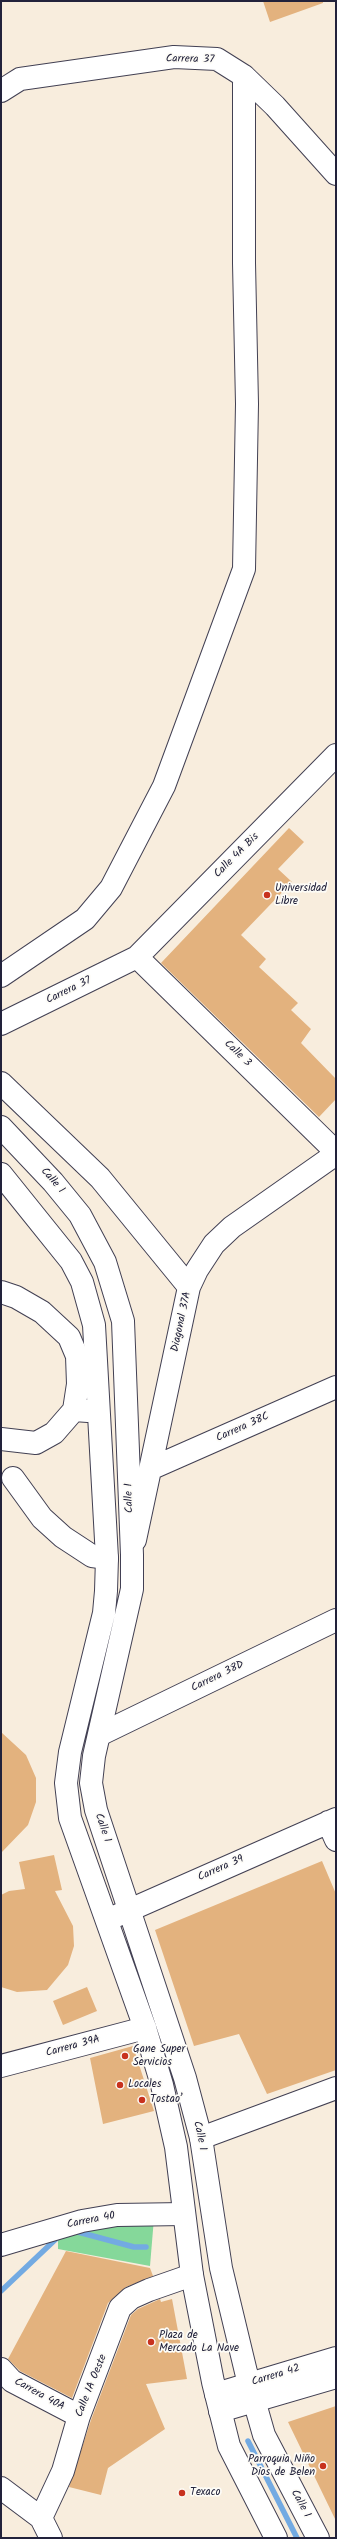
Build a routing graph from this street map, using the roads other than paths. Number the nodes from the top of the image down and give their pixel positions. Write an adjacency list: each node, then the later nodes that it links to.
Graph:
1 (244, 76): 2 (street, Carrera 37); 3 (street, Carrera 37); 6 (street)
2 (1, 91)
3 (336, 174)
4 (336, 755): 5 (street, Calle 4A Bis)
5 (137, 957): 7 (street, Carrera 37); 10 (street, Calle 3)
6 (1, 976)
7 (1, 1024)
8 (1, 1083): 12 (street)
9 (1, 1127): 20 (street, Calle 1)
10 (336, 1153): 12 (street, Diagonal 37A)
11 (1, 1174): 16 (street)
12 (189, 1287): 18 (street, Diagonal 37A)
13 (1, 1292): 15 (street)
14 (336, 1387): 18 (street, Carrera 38C)
15 (74, 1410): 16 (street); 17 (street)
16 (99, 1412): 21 (street)
17 (1, 1439)
18 (150, 1469): 20 (street, Diagonal 37A)
19 (12, 1478): 21 (street)
20 (132, 1555): 23 (street, Calle 1)
21 (107, 1558): 26 (street)
22 (336, 1620): 23 (street, Carrera 38D)
23 (101, 1734): 25 (street, Calle 1)
24 (333, 1827): 25 (street, Carrera 39)
25 (130, 1909): 26 (street, Carrera 39); 30 (street, Calle 1)
26 (106, 1920): 27 (street)
27 (145, 2028): 28 (street, Carrera 39A); 31 (street)
28 (1, 2066)
29 (336, 2088): 30 (street)
30 (201, 2138): 37 (street, Calle 1)
31 (184, 2214): 32 (street, Carrera 40); 33 (street)
32 (1, 2245)
33 (192, 2275): 38 (street); 39 (street, Calle 1A Oeste)
34 (336, 2358): 37 (street, Carrera 42)
35 (1, 2369): 39 (street, Carrera 40A)
36 (336, 2377): 37 (street, Carrera 42)
37 (252, 2393): 38 (street, Carrera 42); 44 (street, Calle 1)
38 (218, 2403): 43 (street)
39 (79, 2416): 41 (street, Calle 1A Oeste)
40 (1, 2488): 41 (street)
41 (42, 2518): 42 (street)
42 (51, 2538)
43 (276, 2538)
44 (318, 2538)

